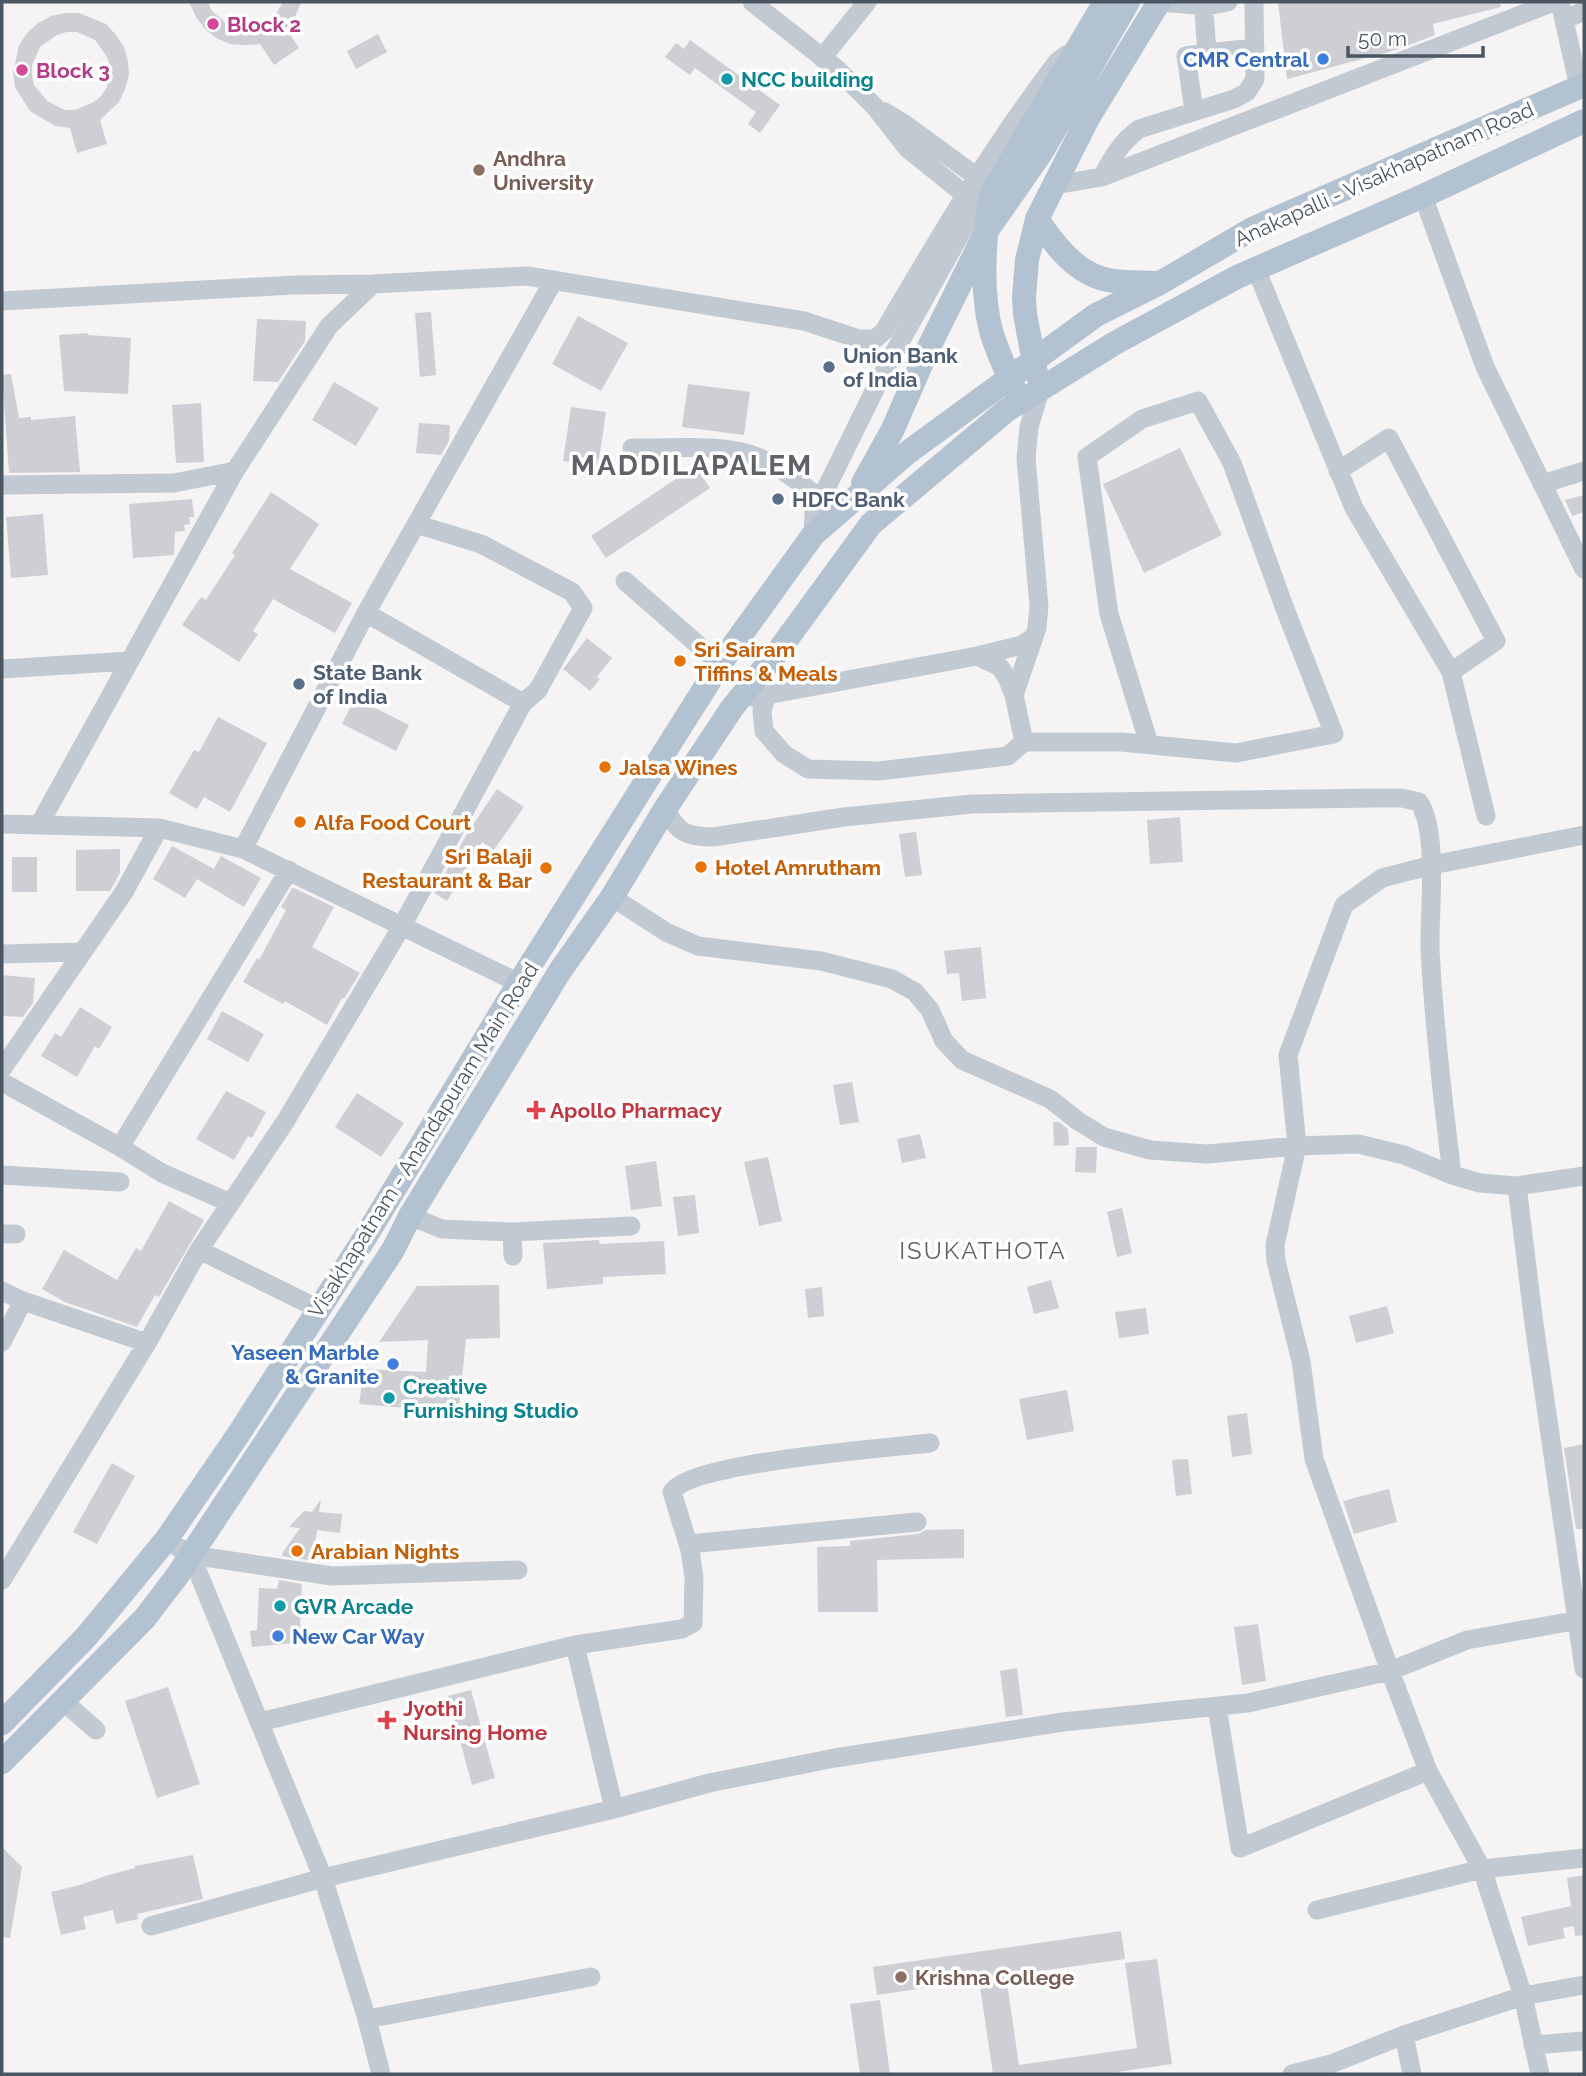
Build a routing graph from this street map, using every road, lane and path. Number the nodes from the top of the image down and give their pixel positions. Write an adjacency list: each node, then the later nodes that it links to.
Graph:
1 (752, 2): 15 (street)
2 (867, 2): 15 (street)
3 (1105, 2): 12 (main road)
4 (1128, 2): 26 (main road)
5 (1161, 2): 9 (street); 22 (main road)
6 (1228, 2): 9 (street)
7 (1254, 2): 13 (street)
8 (1554, 2): 21 (street)
9 (1207, 6): 14 (street)
10 (1562, 11): 11 (street); 16 (street)
11 (1584, 11)
12 (1078, 47): 20 (street); 26 (main road)
13 (1255, 48): 14 (street); 18 (street)
14 (1207, 53): 18 (street)
15 (822, 58): 17 (street)
16 (1582, 86): 29 (main road, Anakapalli - Visakhapatnam Road)
17 (875, 107): 20 (street); 24 (street)
18 (1194, 111): 21 (street)
19 (1584, 121): 23 (main road, Anakapalli - Visakhapatnam Road)
20 (977, 177): 24 (street)
21 (1102, 177): 22 (street)
22 (1055, 185): 25 (main road)
23 (1423, 196): 27 (main road, Anakapalli - Visakhapatnam Road); 41 (street)
24 (970, 198): 26 (street); 28 (street); 44 (street)
25 (1037, 219): 29 (main road); 32 (main road)
26 (986, 232): 33 (main road); 43 (main road)
27 (1256, 269): 34 (main road, Anakapalli - Visakhapatnam Road); 39 (street)
28 (554, 280): 30 (street); 45 (street)
29 (1160, 283): 32 (main road, Anakapalli - Visakhapatnam Road)
30 (373, 284): 31 (street); 38 (street)
31 (2, 301)
32 (1032, 361): 33 (main road, Anakapalli - Visakhapatnam Road); 34 (main road)
33 (1010, 378): 35 (main road); 43 (main road, Anakapalli - Visakhapatnam Road)
34 (1041, 387): 35 (main road, Anakapalli - Visakhapatnam Road); 36 (street)
35 (1019, 402): 36 (street); 59 (main road, Visakhapatnam - Anandapuram Main Road)
36 (1029, 427): 50 (street)
37 (632, 448): 44 (street)
38 (235, 471): 42 (street); 52 (street)
39 (1338, 471): 55 (street); 55 (street)
40 (1584, 471): 41 (street)
41 (1542, 484): 47 (street)
42 (2, 485)
43 (856, 496): 46 (main road, Visakhapatnam - Anandapuram Main Road)
44 (821, 499): 46 (street)
45 (416, 524): 49 (street); 58 (street)
46 (813, 534): 53 (main road, Visakhapatnam - Anandapuram Main Road)
47 (1584, 569)
48 (625, 581): 53 (street)
49 (366, 613): 58 (street); 68 (street)
50 (1031, 639): 51 (street); 57 (street)
51 (977, 656): 56 (street); 57 (street)
52 (130, 661): 54 (street); 65 (street)
53 (720, 664): 75 (main road, Visakhapatnam - Anandapuram Main Road)
54 (2, 669)
55 (1451, 672): 63 (street)
56 (767, 695): 59 (street); 60 (street)
57 (1014, 695): 60 (street)
58 (523, 703): 72 (street)
59 (732, 708): 62 (main road, Visakhapatnam - Anandapuram Main Road)
60 (1024, 742): 61 (street)
61 (1149, 744): 61 (street)
62 (665, 809): 69 (street); 71 (main road, Visakhapatnam - Anandapuram Main Road)
63 (1486, 816)
64 (2, 824): 65 (street)
65 (39, 825): 66 (street)
66 (159, 828): 68 (street); 73 (street)
67 (1584, 835): 69 (street)
68 (243, 849): 70 (street)
69 (1432, 865): 78 (street); 81 (street)
70 (289, 870): 72 (street); 79 (street)
71 (612, 897): 78 (street); 86 (main road, Visakhapatnam - Anandapuram Main Road)
72 (402, 926): 75 (street); 85 (street)
73 (81, 952): 74 (street); 76 (street)
74 (2, 954)
75 (519, 983): 93 (main road, Visakhapatnam - Anandapuram Main Road)
76 (2, 1069)
77 (2, 1082): 79 (street)
78 (1297, 1146): 81 (street); 107 (street)
79 (120, 1147): 85 (street)
80 (2, 1175): 83 (street)
81 (1452, 1175): 84 (street)
82 (1584, 1176): 84 (street)
83 (120, 1182)
84 (1517, 1186): 98 (street)
85 (228, 1202): 89 (street)
86 (410, 1216): 88 (street); 101 (main road, Visakhapatnam - Anandapuram Main Road)
87 (631, 1226): 88 (street)
88 (512, 1232): 90 (street)
89 (199, 1250): 93 (street); 95 (street)
90 (513, 1256)
91 (2, 1291): 92 (street)
92 (23, 1301): 94 (street); 95 (street)
93 (319, 1309): 99 (main road, Visakhapatnam - Anandapuram Main Road)
94 (2, 1342)
95 (147, 1343): 102 (street)
96 (930, 1443): 100 (street)
97 (917, 1522): 100 (street)
98 (1575, 1535): 104 (street)
99 (166, 1540): 101 (street); 111 (main road, Visakhapatnam - Anandapuram Main Road)
100 (689, 1544): 105 (street)
101 (191, 1555): 103 (street); 108 (main road, Visakhapatnam - Anandapuram Main Road); 110 (street)
102 (5, 1568)
103 (518, 1570)
104 (1578, 1620): 106 (street); 107 (street)
105 (575, 1645): 110 (street); 115 (street)
106 (1584, 1669)
107 (1390, 1671): 109 (street); 114 (street)
108 (63, 1701): 112 (street); 113 (main road, Visakhapatnam - Anandapuram Main Road)
109 (1217, 1707): 114 (street); 115 (street)
110 (260, 1722): 118 (street)
111 (2, 1723)
112 (96, 1730)
113 (2, 1762)
114 (1428, 1771): 117 (street)
115 (614, 1809): 118 (street)
116 (1584, 1858): 117 (street)
117 (1482, 1869): 119 (street); 123 (street)
118 (323, 1878): 120 (street); 124 (street)
119 (1317, 1910)
120 (151, 1926)
121 (592, 1977): 124 (street)
122 (1584, 1985): 123 (street)
123 (1523, 1996): 125 (street); 127 (street)
124 (367, 2019): 128 (street)
125 (1404, 2035): 129 (street); 130 (street)
126 (1584, 2041): 127 (street)
127 (1534, 2045): 131 (street)
128 (381, 2074)
129 (1292, 2074)
130 (1412, 2074)
131 (1540, 2074)

